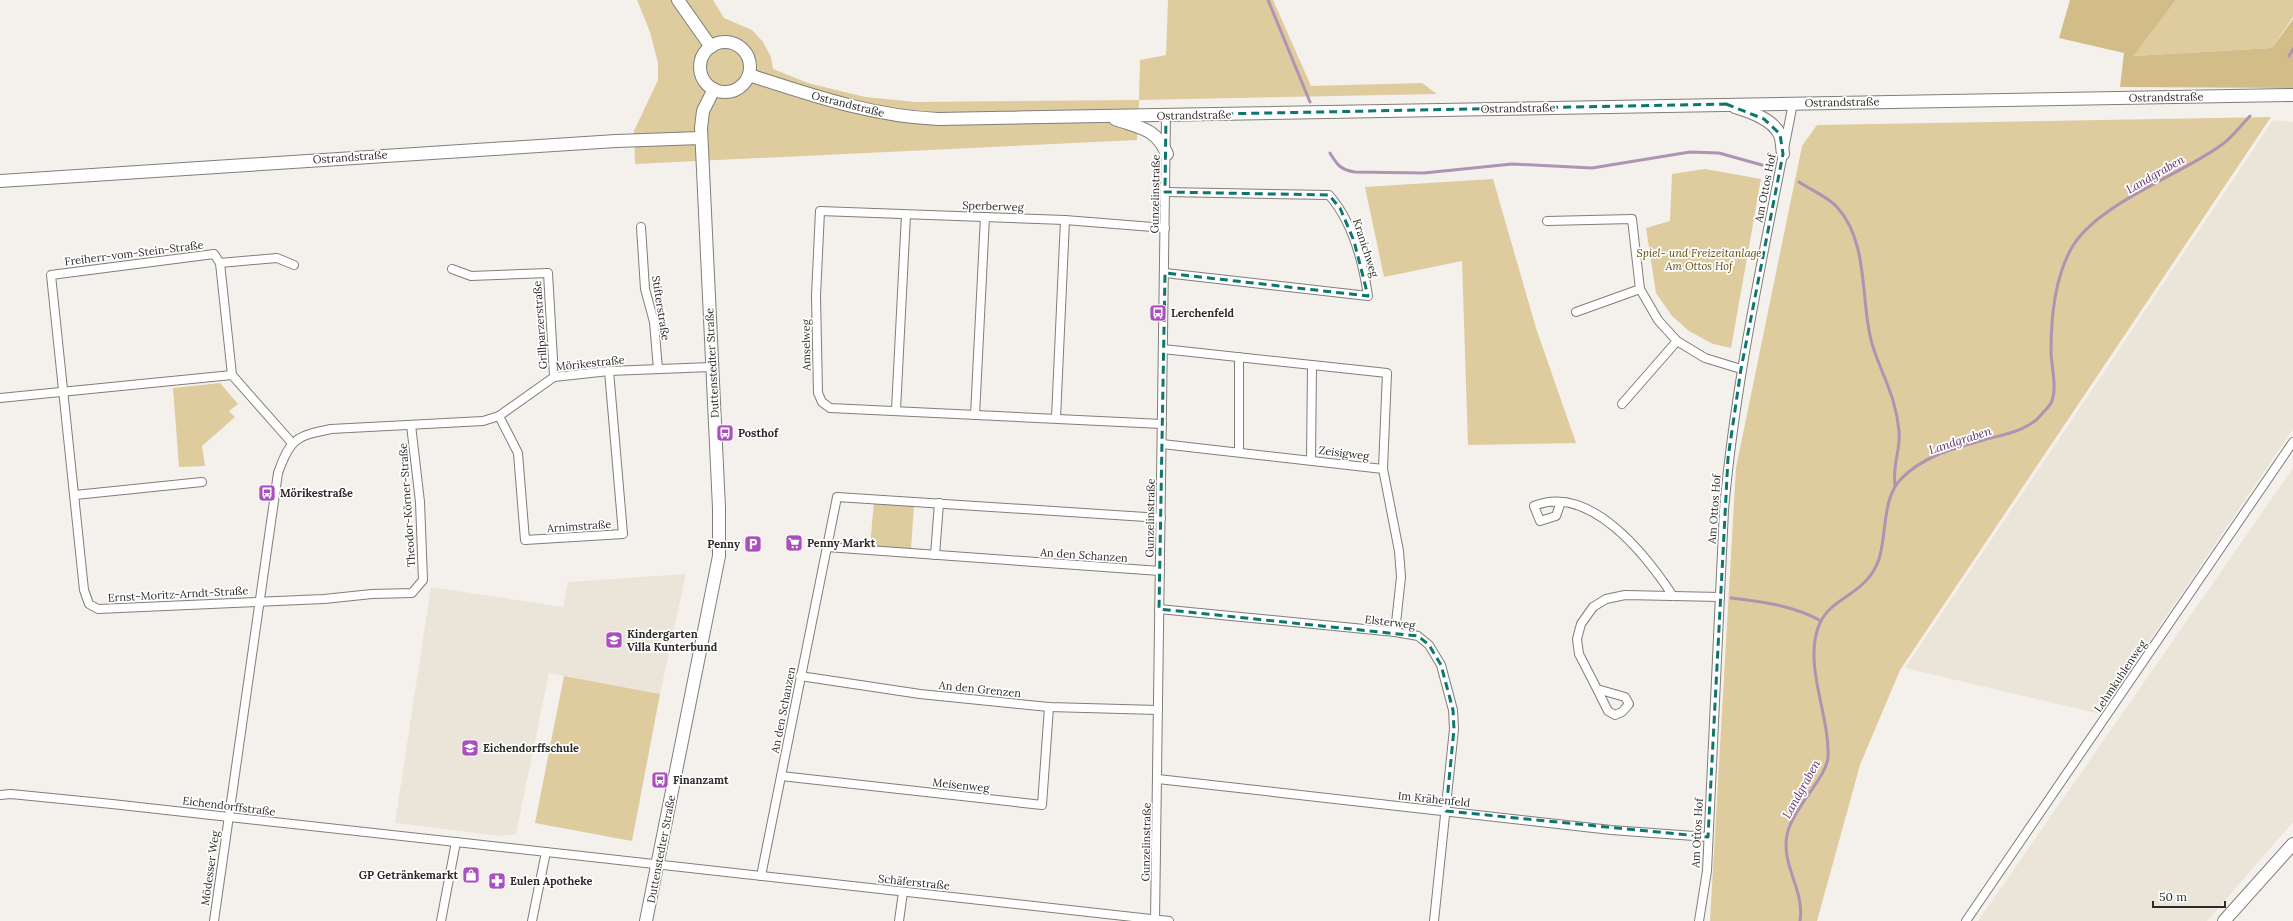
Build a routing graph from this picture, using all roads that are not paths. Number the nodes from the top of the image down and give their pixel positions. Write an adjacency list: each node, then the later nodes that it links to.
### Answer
1 (678, 0): 2 (main road)
2 (711, 47): 3 (main road); 4 (main road)
3 (749, 75): 4 (main road); 9 (main road, Ostrandstraße)
4 (714, 89): 10 (main road, Duttenstedter Straße)
5 (2293, 95): 6 (main road, Ostrandstraße)
6 (1793, 103): 7 (main road, Ostrandstraße); 12 (street, Am Ottos Hof)
7 (1726, 104): 8 (main road, Ostrandstraße); 12 (main road)
8 (1166, 115): 9 (main road, Ostrandstraße); 11 (street, Gunzelinstraße)
9 (1109, 117): 11 (main road)
10 (701, 138): 13 (main road, Ostrandstraße); 32 (main road, Duttenstedter Straße)
11 (1167, 154): 14 (street, Gunzelinstraße)
12 (1783, 154): 34 (street, Am Ottos Hof)
13 (0, 181)
14 (1166, 192): 21 (street, Gunzelinstraße); 25 (street, Kranichweg)
15 (820, 211): 16 (street, Sperberweg); 41 (street, Amselweg)
16 (906, 214): 17 (street, Sperberweg); 41 (street)
17 (985, 218): 18 (street, Sperberweg); 42 (street)
18 (1065, 220): 21 (street, Sperberweg); 44 (street)
19 (1547, 221): 26 (street)
20 (641, 227): 33 (street, Stifterstraße)
21 (1165, 228): 25 (street, Gunzelinstraße)
22 (220, 262): 23 (street); 36 (street); 38 (street, Freiherr-vom-Stein-Straße)
23 (294, 265)
24 (452, 269): 37 (street, Grillparzerstraße)
25 (1165, 273): 29 (street, Gunzelinstraße)
26 (1640, 290): 27 (street); 28 (street)
27 (1576, 312)
28 (1677, 341): 34 (street); 40 (street)
29 (1163, 349): 30 (street); 45 (street, Gunzelinstraße)
30 (1239, 357): 31 (street); 50 (street)
31 (1312, 365): 51 (street); 52 (street)
32 (711, 367): 33 (street, Mörikestraße); 79 (main road, Duttenstedter Straße)
33 (658, 368): 35 (street, Mörikestraße)
34 (1741, 369): 62 (street, Am Ottos Hof)
35 (609, 371): 37 (street, Mörikestraße); 43 (street, Arnimstraße)
36 (232, 375): 38 (street); 48 (street)
37 (554, 377): 43 (street, Mörikestraße)
38 (63, 391): 39 (street); 54 (street, Ernst-Moritz-Arndt-Straße)
39 (0, 398)
40 (1622, 404)
41 (896, 410): 42 (street, Amselweg)
42 (975, 415): 44 (street, Amselweg)
43 (499, 416): 46 (street, Mörikestraße)
44 (1056, 418): 45 (street, Amselweg)
45 (1162, 424): 49 (street, Gunzelinstraße)
46 (411, 426): 48 (street, Mörikestraße); 63 (street, Theodor-Körner-Straße)
47 (2293, 442): 91 (street, Lehmkuhlenweg)
48 (292, 443): 63 (street)
49 (1162, 444): 50 (street, Zeisigweg); 57 (street, Gunzelinstraße)
50 (1239, 452): 51 (street, Zeisigweg)
51 (1311, 460): 52 (street, Zeisigweg)
52 (1383, 469): 65 (street, Zeisigweg)
53 (202, 482): 54 (street)
54 (75, 495): 63 (street, Ernst-Moritz-Arndt-Straße)
55 (1561, 502): 61 (street)
56 (939, 503): 57 (street, An den Schanzen); 58 (street, An den Schanzen); 59 (street)
57 (1161, 518): 60 (street, Gunzelinstraße)
58 (827, 548): 59 (street, An den Schanzen); 66 (street, An den Schanzen)
59 (935, 555): 60 (street, An den Schanzen)
60 (1160, 571): 64 (street, Gunzelinstraße)
61 (1673, 596): 62 (street); 67 (street)
62 (1720, 597): 75 (street, Am Ottos Hof)
63 (259, 601): 74 (street)
64 (1159, 609): 65 (street, Elsterweg); 69 (street, Gunzelinstraße)
65 (1395, 632): 73 (street, Elsterweg)
66 (800, 676): 68 (street, An den Grenzen); 70 (street, An den Schanzen)
67 (1597, 689)
68 (1048, 707): 69 (street, An den Grenzen); 70 (street, Meisenweg)
69 (1158, 710): 71 (street, Gunzelinstraße)
70 (781, 776): 80 (street, An den Schanzen)
71 (1158, 778): 73 (street, Im Krähenfeld); 82 (street, Gunzelinstraße)
72 (0, 795): 74 (street, Eichendorffstraße)
73 (1446, 811): 75 (street, Im Krähenfeld); 89 (street, Elsterweg)
74 (228, 817): 76 (street, Eichendorffstraße); 83 (street, Mödesser Weg)
75 (1708, 837): 90 (street, Am Ottos Hof)
76 (456, 842): 78 (street, Eichendorffstraße); 84 (street)
77 (2293, 844): 92 (main road)
78 (546, 852): 79 (street, Eichendorffstraße); 85 (street)
79 (657, 864): 80 (street, Schäferstraße); 86 (main road, Duttenstedter Straße)
80 (761, 876): 81 (street, Schäferstraße)
81 (903, 892): 82 (street, Schäferstraße); 87 (street)
82 (1155, 920): 88 (street, Schäferstraße)
83 (214, 921)
84 (441, 921)
85 (532, 921)
86 (646, 921)
87 (899, 921)
88 (1169, 921)
89 (1434, 921)
90 (1699, 921)
91 (1966, 921)
92 (2224, 921)

